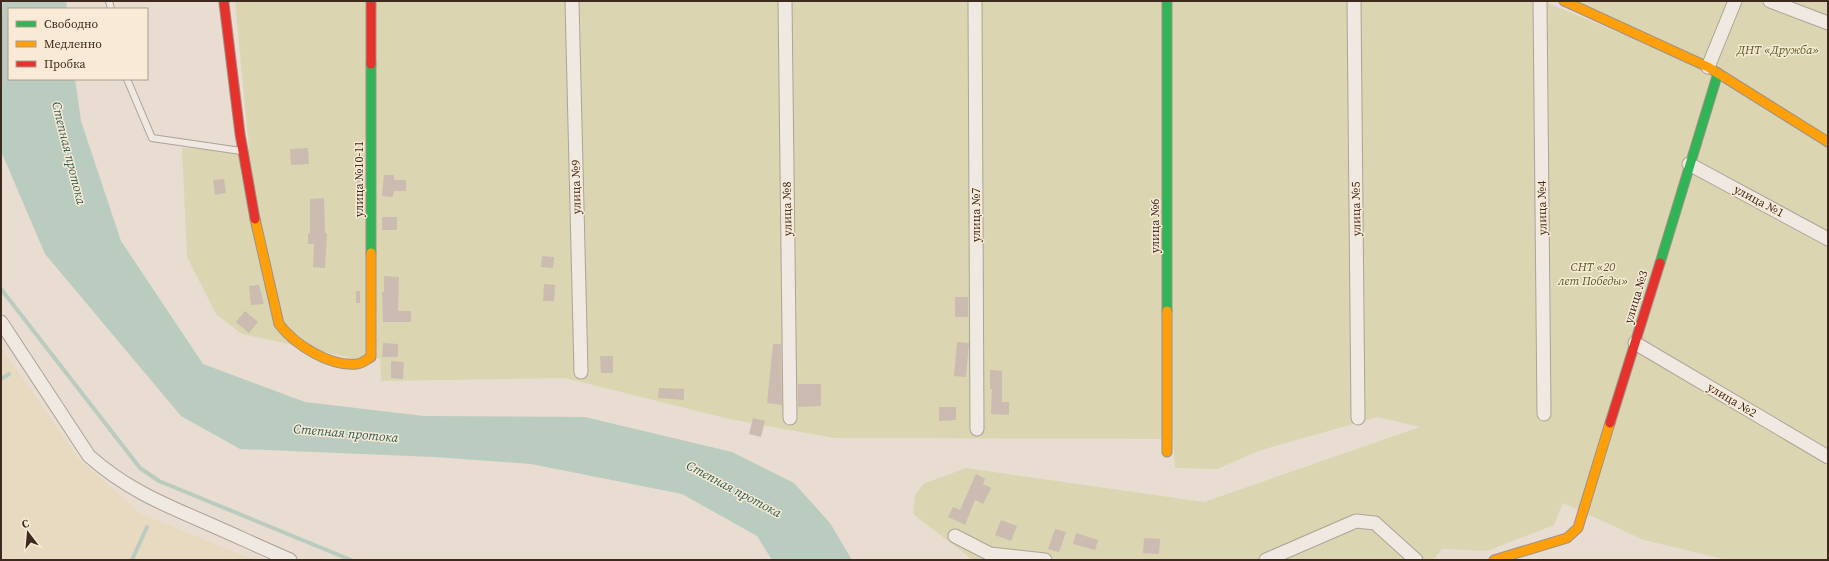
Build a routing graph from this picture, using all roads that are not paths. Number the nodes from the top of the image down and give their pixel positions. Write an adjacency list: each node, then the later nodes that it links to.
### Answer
1 (370, 1): 16 (street, улица №10-11)
2 (572, 1): 21 (street, улица №9)
3 (785, 1): 23 (street, улица №8)
4 (974, 1): 25 (street, улица №7)
5 (1167, 1): 26 (street, улица №6)
6 (1354, 1): 24 (street, улица №5)
7 (1540, 1): 22 (street, улица №4)
8 (1564, 1): 13 (street)
9 (1735, 1): 13 (street)
10 (1770, 1): 12 (street)
11 (224, 3): 16 (street)
12 (1828, 23)
13 (1713, 70): 15 (street); 17 (street, улица №3)
14 (127, 80): 16 (lane)
15 (1828, 142)
16 (243, 151)
17 (1689, 164): 18 (street, улица №1); 20 (street, улица №3)
18 (1828, 239)
19 (1, 322): 29 (street)
20 (1635, 343): 27 (street, улица №2); 33 (street, улица №3)
21 (581, 372)
22 (1544, 414)
23 (790, 418)
24 (1358, 418)
25 (977, 429)
26 (1167, 452)
27 (1828, 457)
28 (955, 536): 30 (street)
29 (290, 560)
30 (1045, 560)
31 (1266, 560): 32 (street)
32 (1416, 560)
33 (1494, 560)

